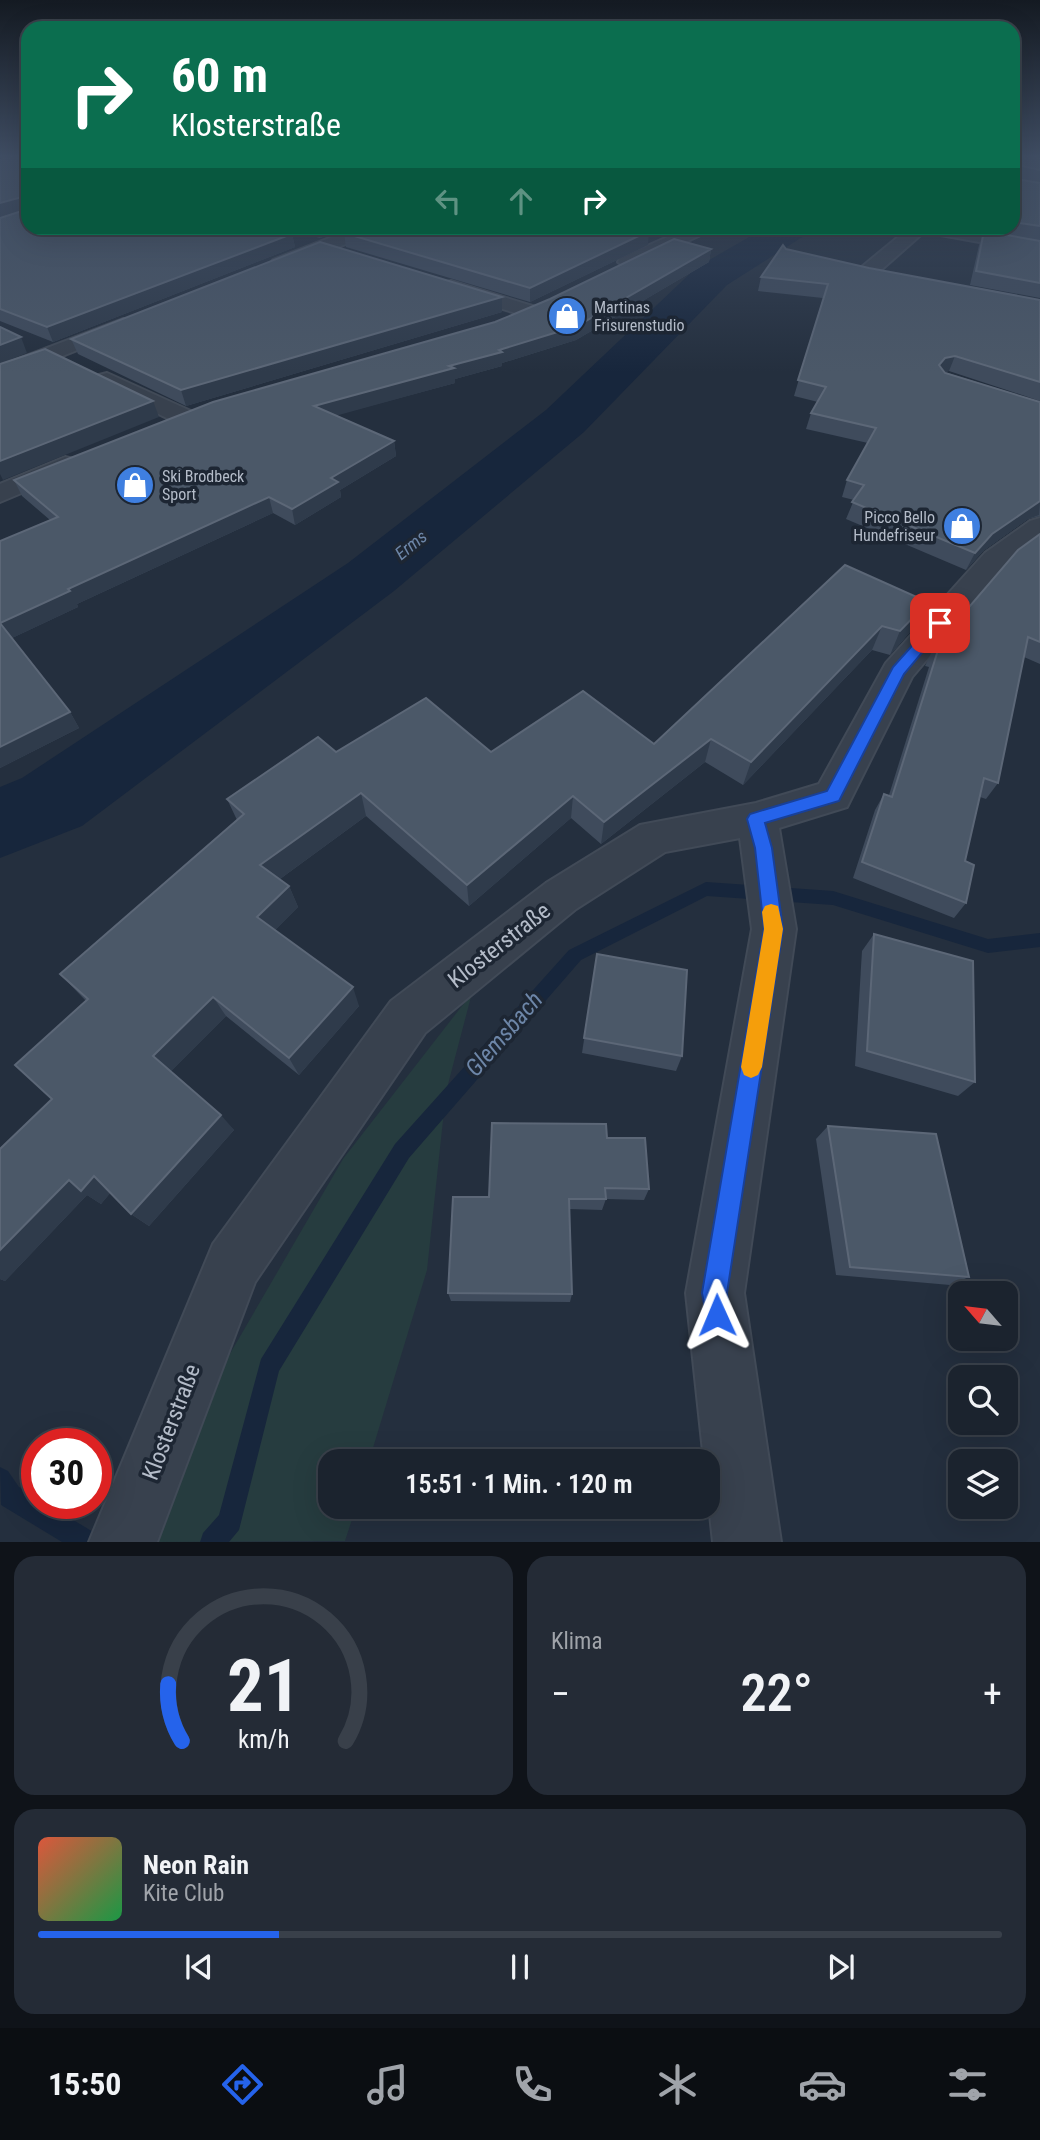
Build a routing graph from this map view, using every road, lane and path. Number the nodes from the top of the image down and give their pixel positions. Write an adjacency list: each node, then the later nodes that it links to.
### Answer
1 (352, 235): 6 (street)
2 (686, 235): 10 (street)
3 (909, 235): 11 (street)
4 (972, 235): 7 (street)
5 (298, 239): 6 (street)
6 (323, 247): 8 (street); 9 (street)
7 (1040, 248)
8 (348, 255)
9 (257, 273)
10 (603, 275)
11 (891, 278)
12 (433, 282): 14 (street)
13 (556, 300): 14 (street)
14 (532, 312): 16 (street)
15 (139, 319): 18 (street)
16 (499, 324)
17 (21, 338): 18 (street)
18 (52, 353): 19 (street); 21 (street)
19 (0, 374)
20 (207, 409): 21 (street)
21 (184, 417): 22 (street)
22 (161, 426)
23 (85, 457): 24 (street)
24 (0, 494)
25 (1040, 527): 26 (street, Klosterstraße)
26 (760, 833): 27 (street, Klosterstraße); 28 (street)
27 (125, 1537)
28 (747, 1542)

